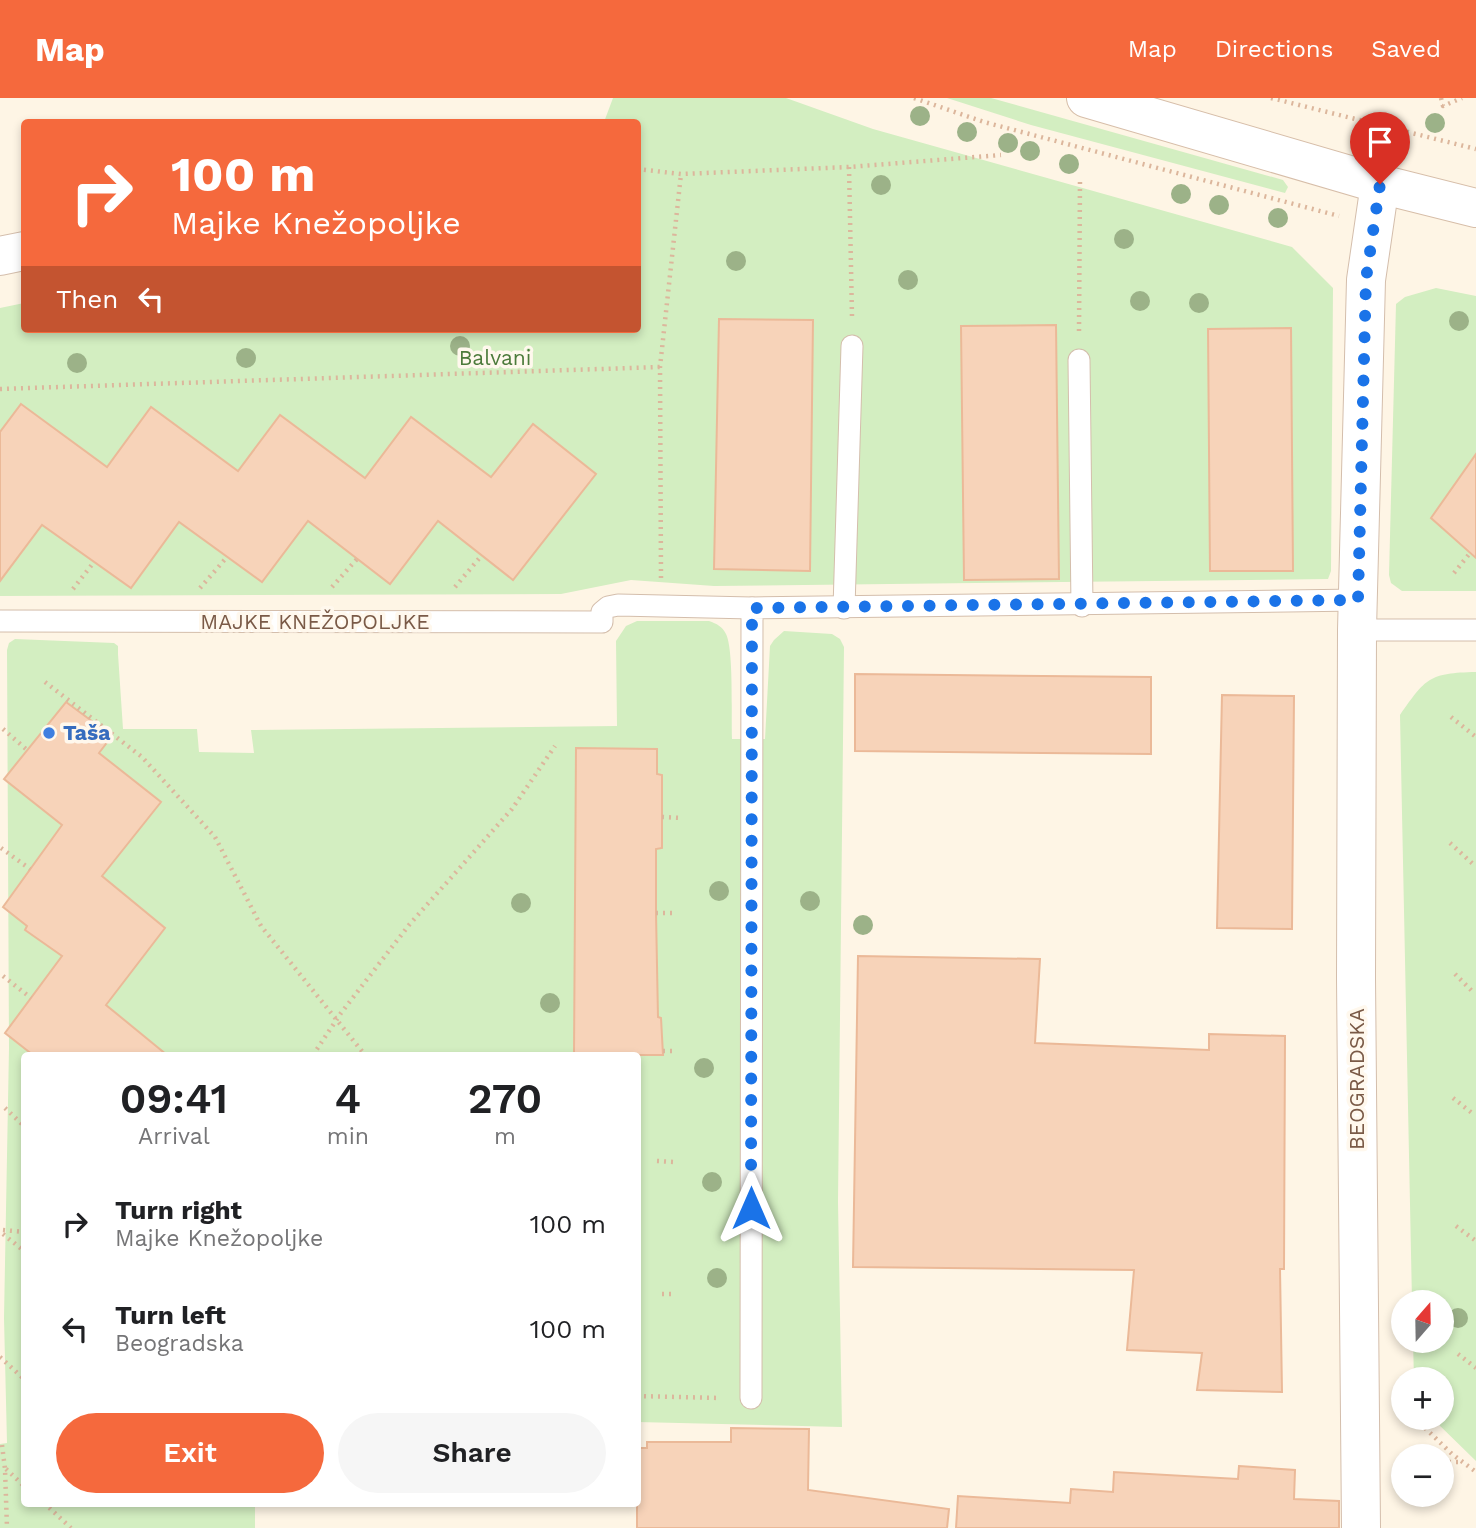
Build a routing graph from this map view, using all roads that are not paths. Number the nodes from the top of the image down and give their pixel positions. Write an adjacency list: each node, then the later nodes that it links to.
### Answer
1 (1086, 98): 2 (street)
2 (1380, 184): 3 (street); 11 (street, BEOGRADSKA)
3 (1476, 208)
4 (21, 252): 5 (street)
5 (0, 256)
6 (852, 346): 10 (lane)
7 (1079, 360): 8 (lane)
8 (1082, 606): 10 (lane); 11 (lane)
9 (752, 608): 10 (lane); 12 (lane, MAJKE KNEŽOPOLJKE); 14 (lane)
10 (844, 608)
11 (1357, 615): 13 (lane); 15 (street, BEOGRADSKA)
12 (0, 621)
13 (1476, 630)
14 (751, 1398)
15 (1361, 1528)

